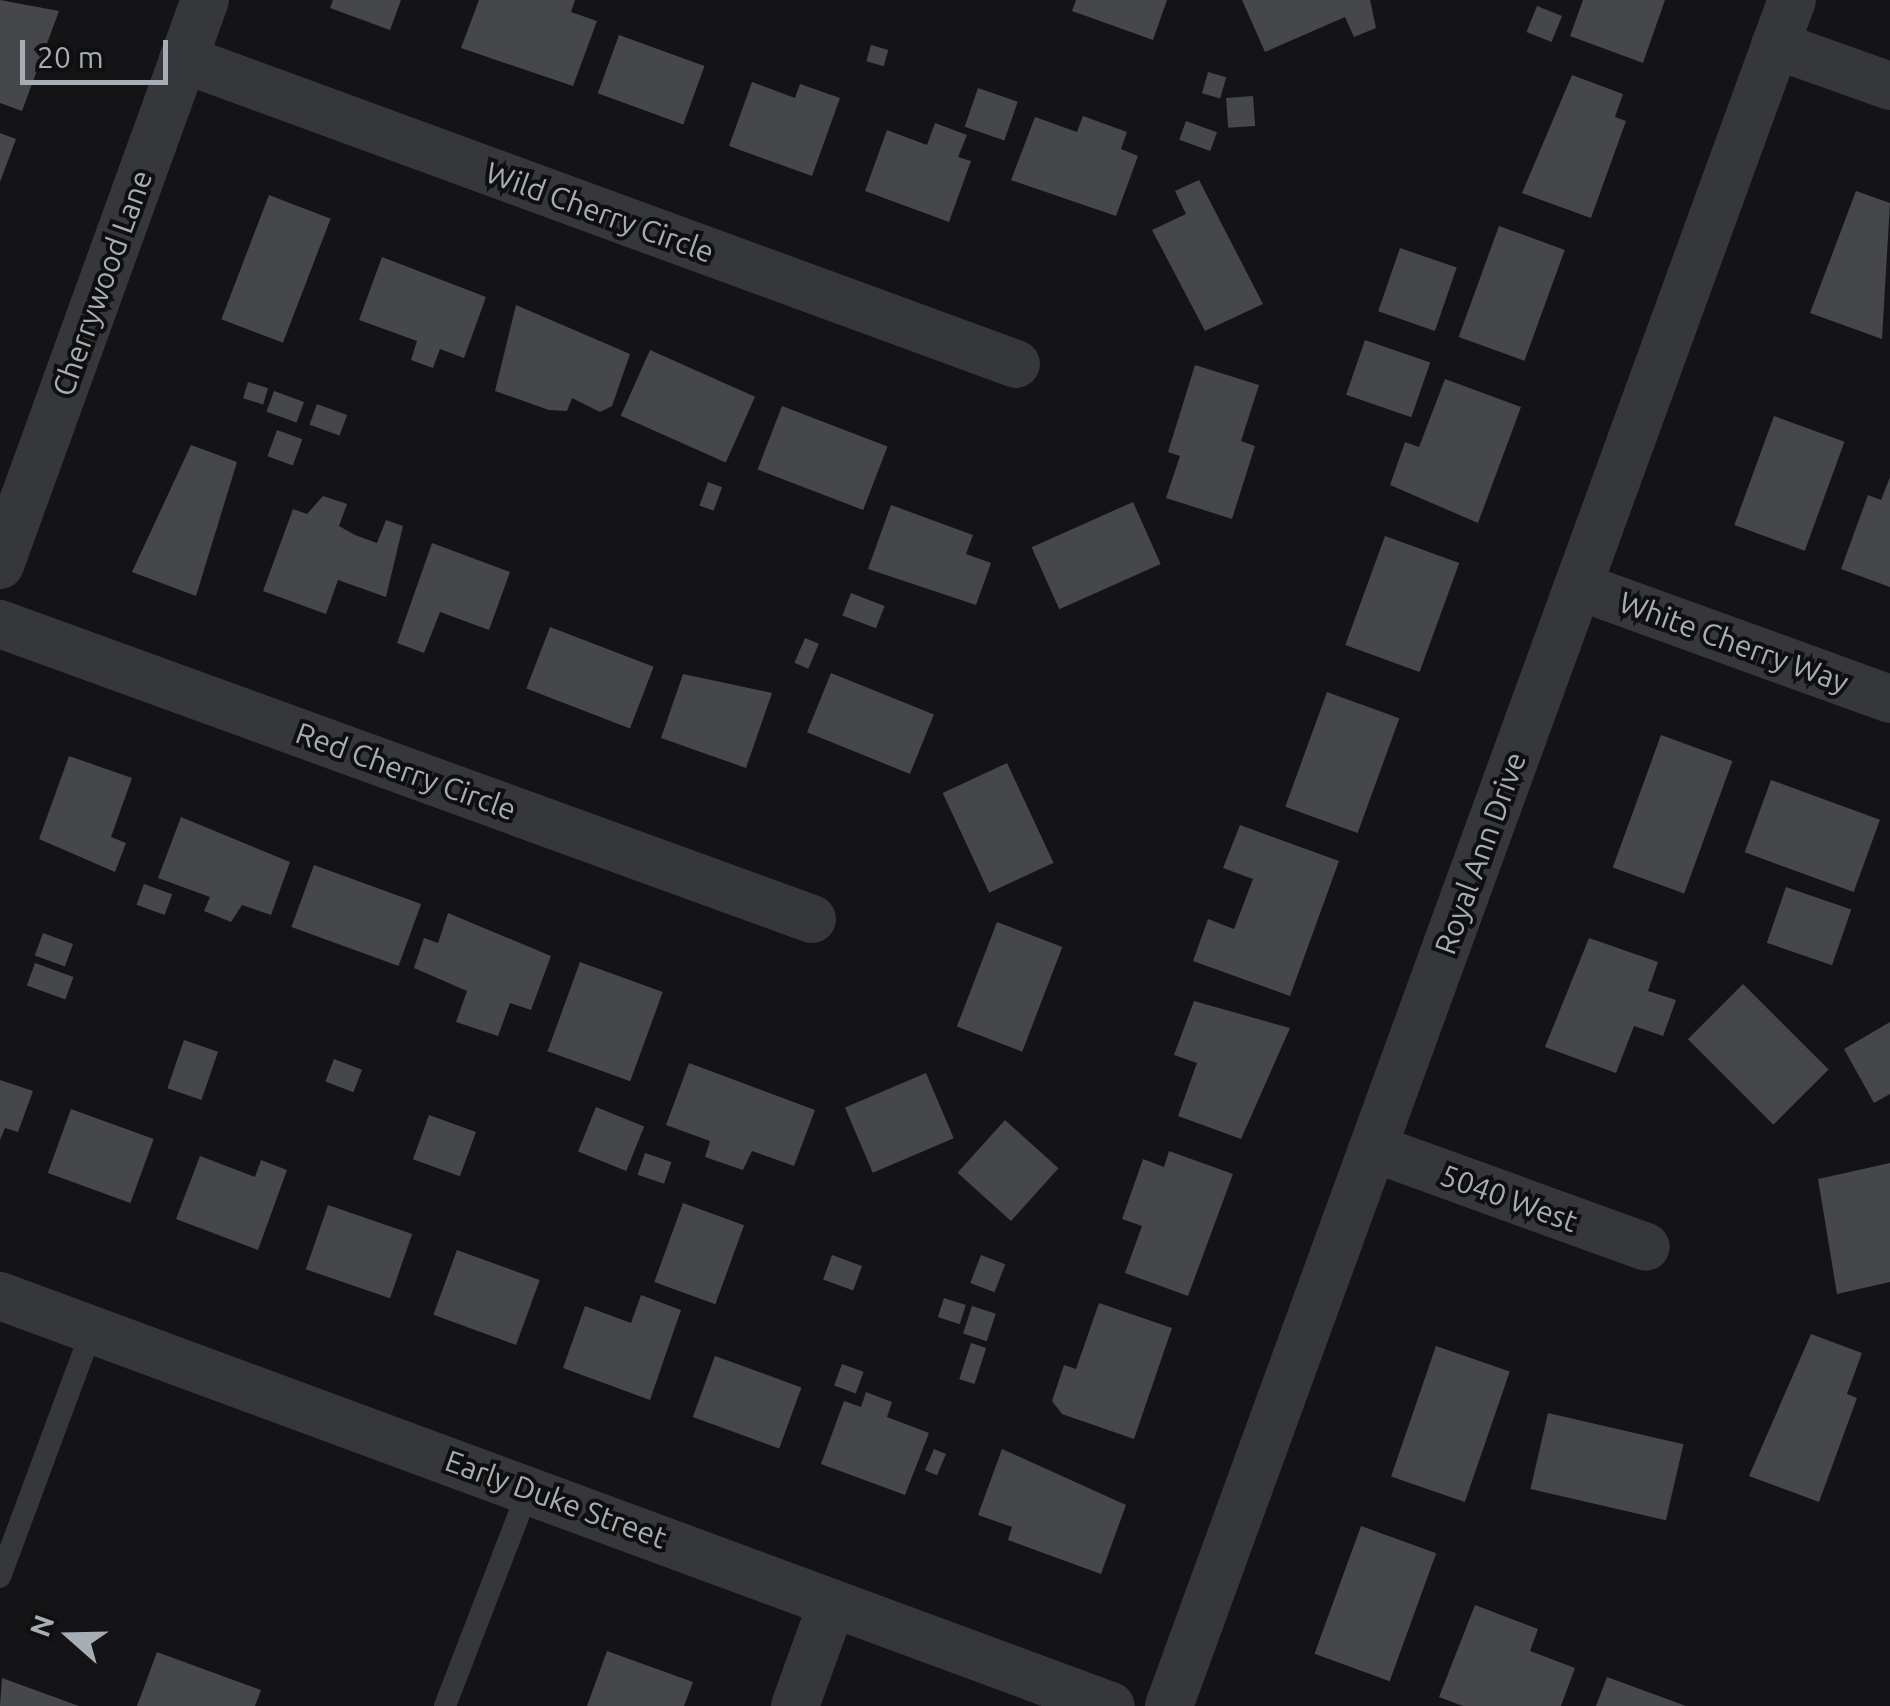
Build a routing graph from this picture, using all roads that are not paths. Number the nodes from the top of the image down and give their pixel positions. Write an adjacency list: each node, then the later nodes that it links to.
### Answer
1 (205, 0): 4 (street, Cherrywood Lane)
2 (1792, 0): 3 (street, Royal Ann Drive)
3 (1775, 44): 5 (street); 8 (street, Royal Ann Drive)
4 (184, 60): 6 (street, Wild Cherry Circle); 7 (street, Cherrywood Lane)
5 (1890, 86)
6 (1016, 364)
7 (0, 566)
8 (1578, 586): 10 (street, White Cherry Way); 12 (street, Royal Ann Drive)
9 (0, 624): 11 (street, Red Cherry Circle)
10 (1890, 699)
11 (812, 919)
12 (1373, 1148): 13 (street, 5040 West); 22 (street, Royal Ann Drive)
13 (1646, 1248)
14 (0, 1296): 15 (street, Early Duke Street)
15 (92, 1330): 16 (street, Early Duke Street); 17 (lane)
16 (529, 1488): 18 (street, Early Duke Street); 19 (lane)
17 (0, 1577)
18 (832, 1604): 20 (street); 21 (street, Early Duke Street)
19 (445, 1706)
20 (795, 1706)
21 (1110, 1706)
22 (1169, 1706)

